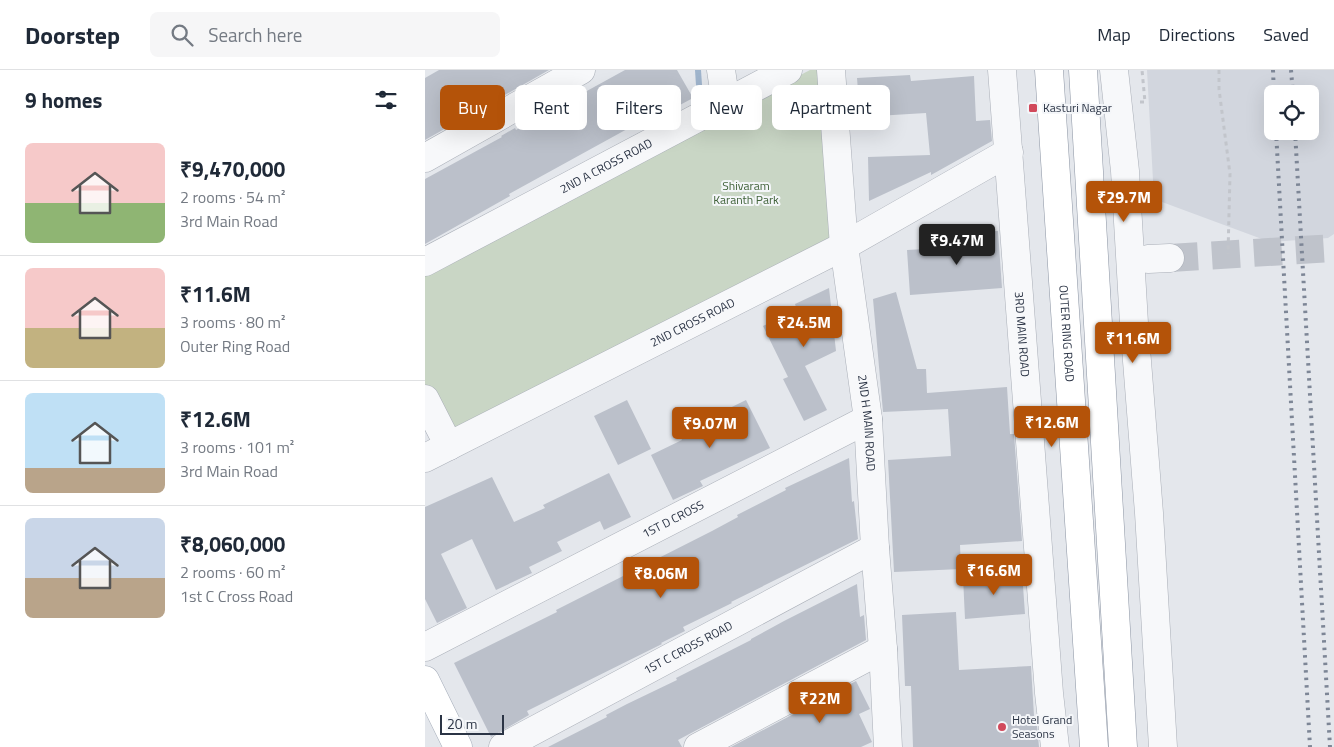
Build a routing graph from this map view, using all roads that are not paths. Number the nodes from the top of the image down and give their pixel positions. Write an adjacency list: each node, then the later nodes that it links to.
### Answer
1 (581, 70): 13 (street)
2 (721, 70): 9 (street)
3 (787, 70): 10 (street, 2ND A CROSS ROAD)
4 (831, 70): 15 (street, 2ND H MAIN ROAD)
5 (1002, 70): 12 (street, 3RD MAIN ROAD)
6 (1049, 70): 31 (main road, OUTER RING ROAD)
7 (1083, 70): 32 (main road)
8 (1114, 70): 14 (street)
9 (723, 85)
10 (759, 85)
11 (691, 121): 16 (street, 2ND A CROSS ROAD)
12 (1009, 152): 15 (street, 2ND CROSS ROAD); 30 (street, 3RD MAIN ROAD)
13 (425, 158)
14 (1125, 170): 21 (street); 21 (street)
15 (844, 246): 18 (street, 2ND H MAIN ROAD); 19 (street, 2ND CROSS ROAD)
16 (425, 262)
17 (425, 399): 19 (street)
18 (868, 419): 22 (street, 2ND H MAIN ROAD); 23 (street, 1ST D CROSS)
19 (449, 446): 20 (street, 2ND CROSS ROAD)
20 (425, 458)
21 (1146, 478): 33 (street)
22 (875, 548): 24 (street, 2ND H MAIN ROAD); 28 (street, 1ST C CROSS ROAD)
23 (425, 647)
24 (883, 649): 26 (street, 2ND H MAIN ROAD); 29 (street)
25 (425, 680): 27 (main road)
26 (885, 746)
27 (458, 747)
28 (503, 747)
29 (698, 747)
30 (1055, 747)
31 (1094, 747)
32 (1123, 747)
33 (1163, 747)

